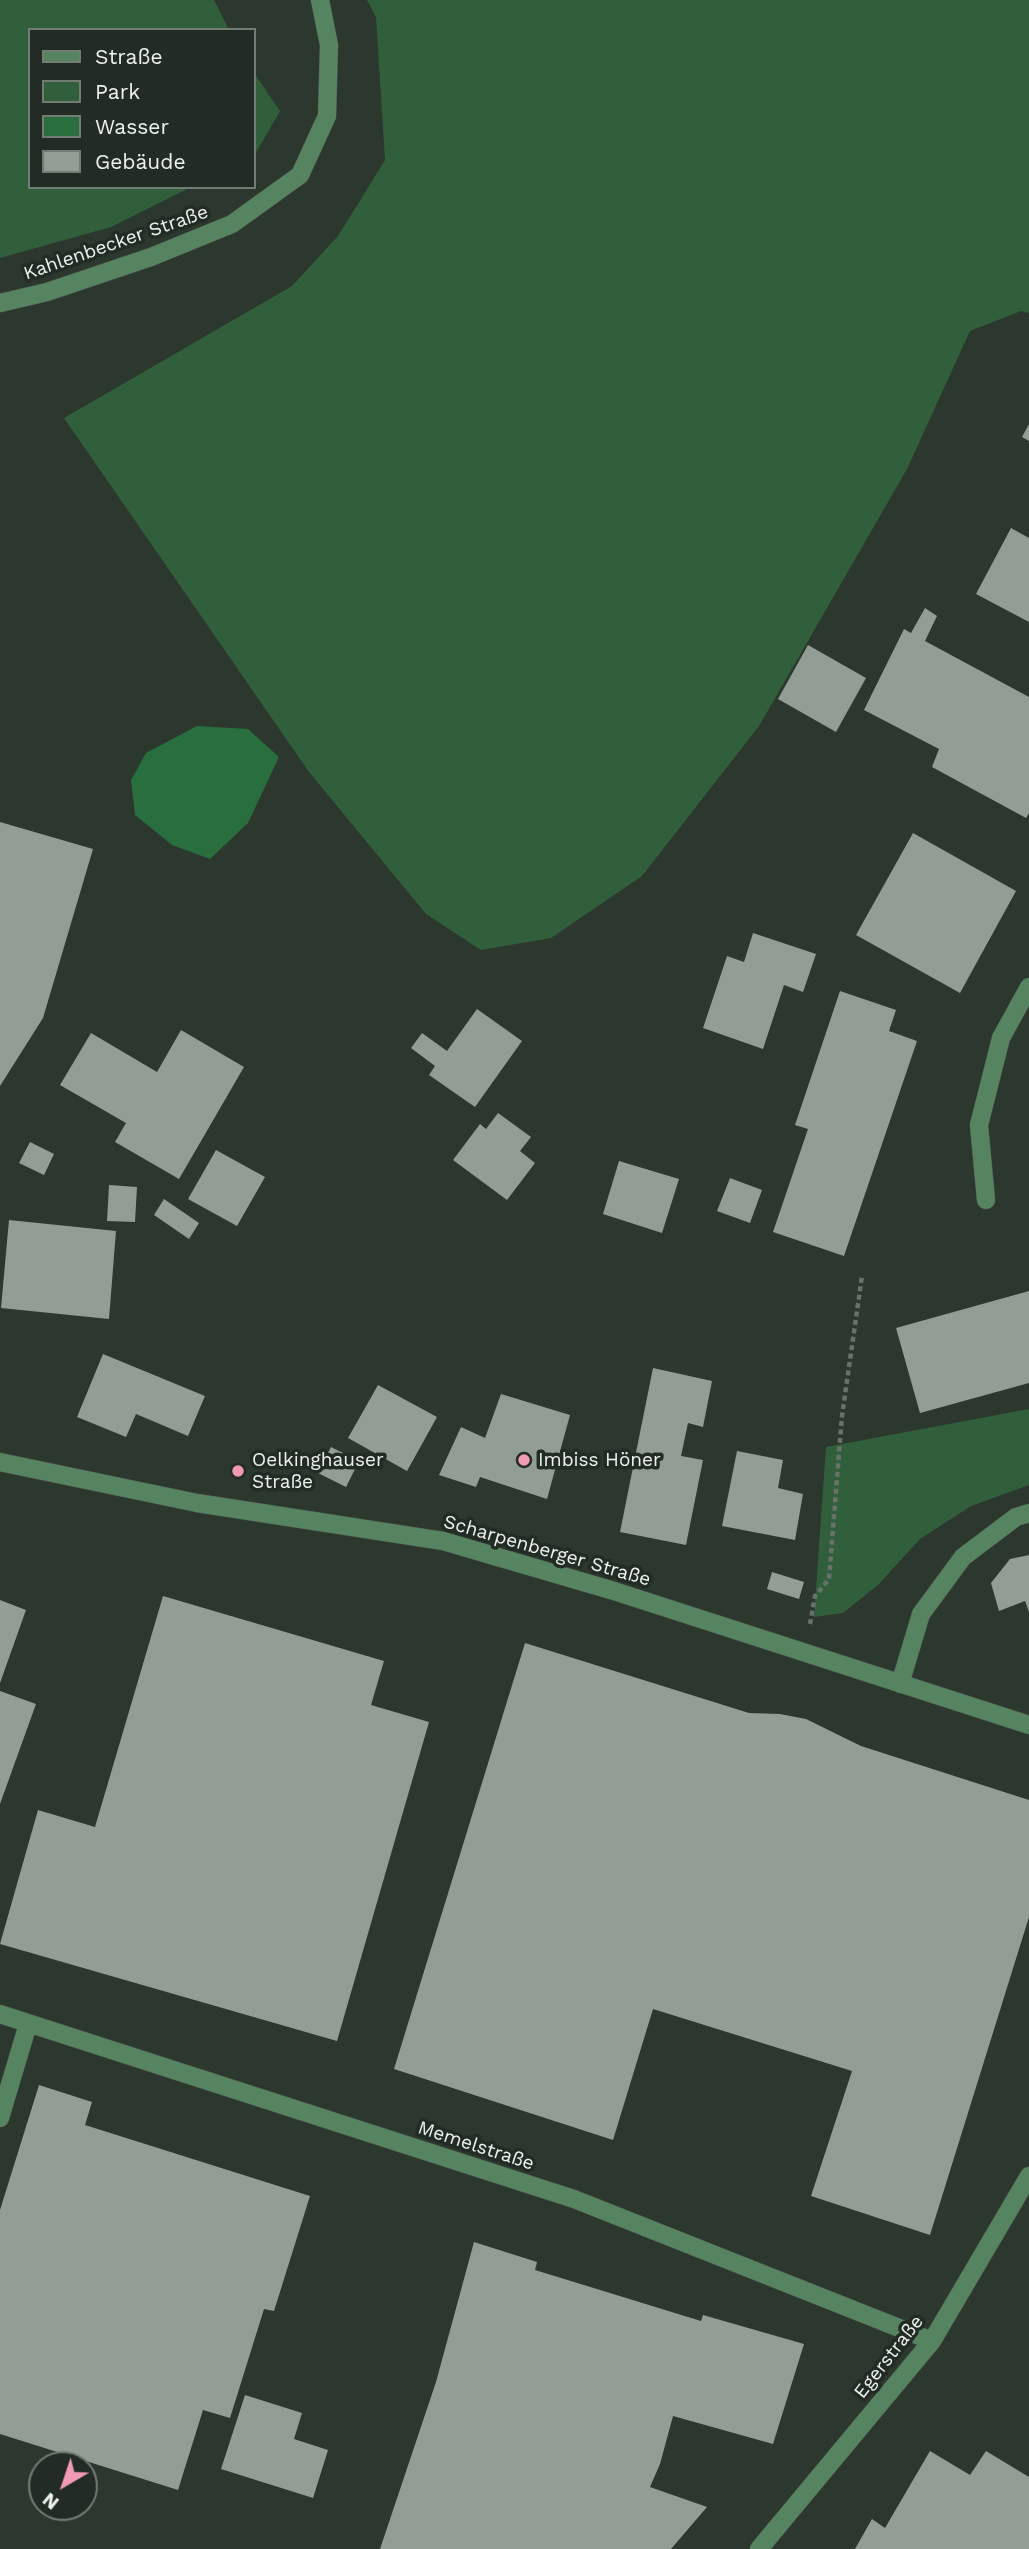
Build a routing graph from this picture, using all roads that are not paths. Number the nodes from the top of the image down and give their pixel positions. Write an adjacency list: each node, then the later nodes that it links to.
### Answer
1 (320, 0): 2 (street, Kahlenbecker Straße)
2 (0, 303)
3 (1029, 987): 4 (street)
4 (986, 1200)
5 (0, 1462): 7 (street, Scharpenberger Straße)
6 (1029, 1513): 7 (street)
7 (900, 1684): 8 (street, Scharpenberger Straße)
8 (1029, 1725)
9 (0, 2014): 10 (street, Memelstraße)
10 (28, 2024): 11 (street); 13 (street, Memelstraße)
11 (0, 2118)
12 (1029, 2176): 13 (street, Egerstraße)
13 (932, 2341): 14 (street, Egerstraße)
14 (759, 2549)

